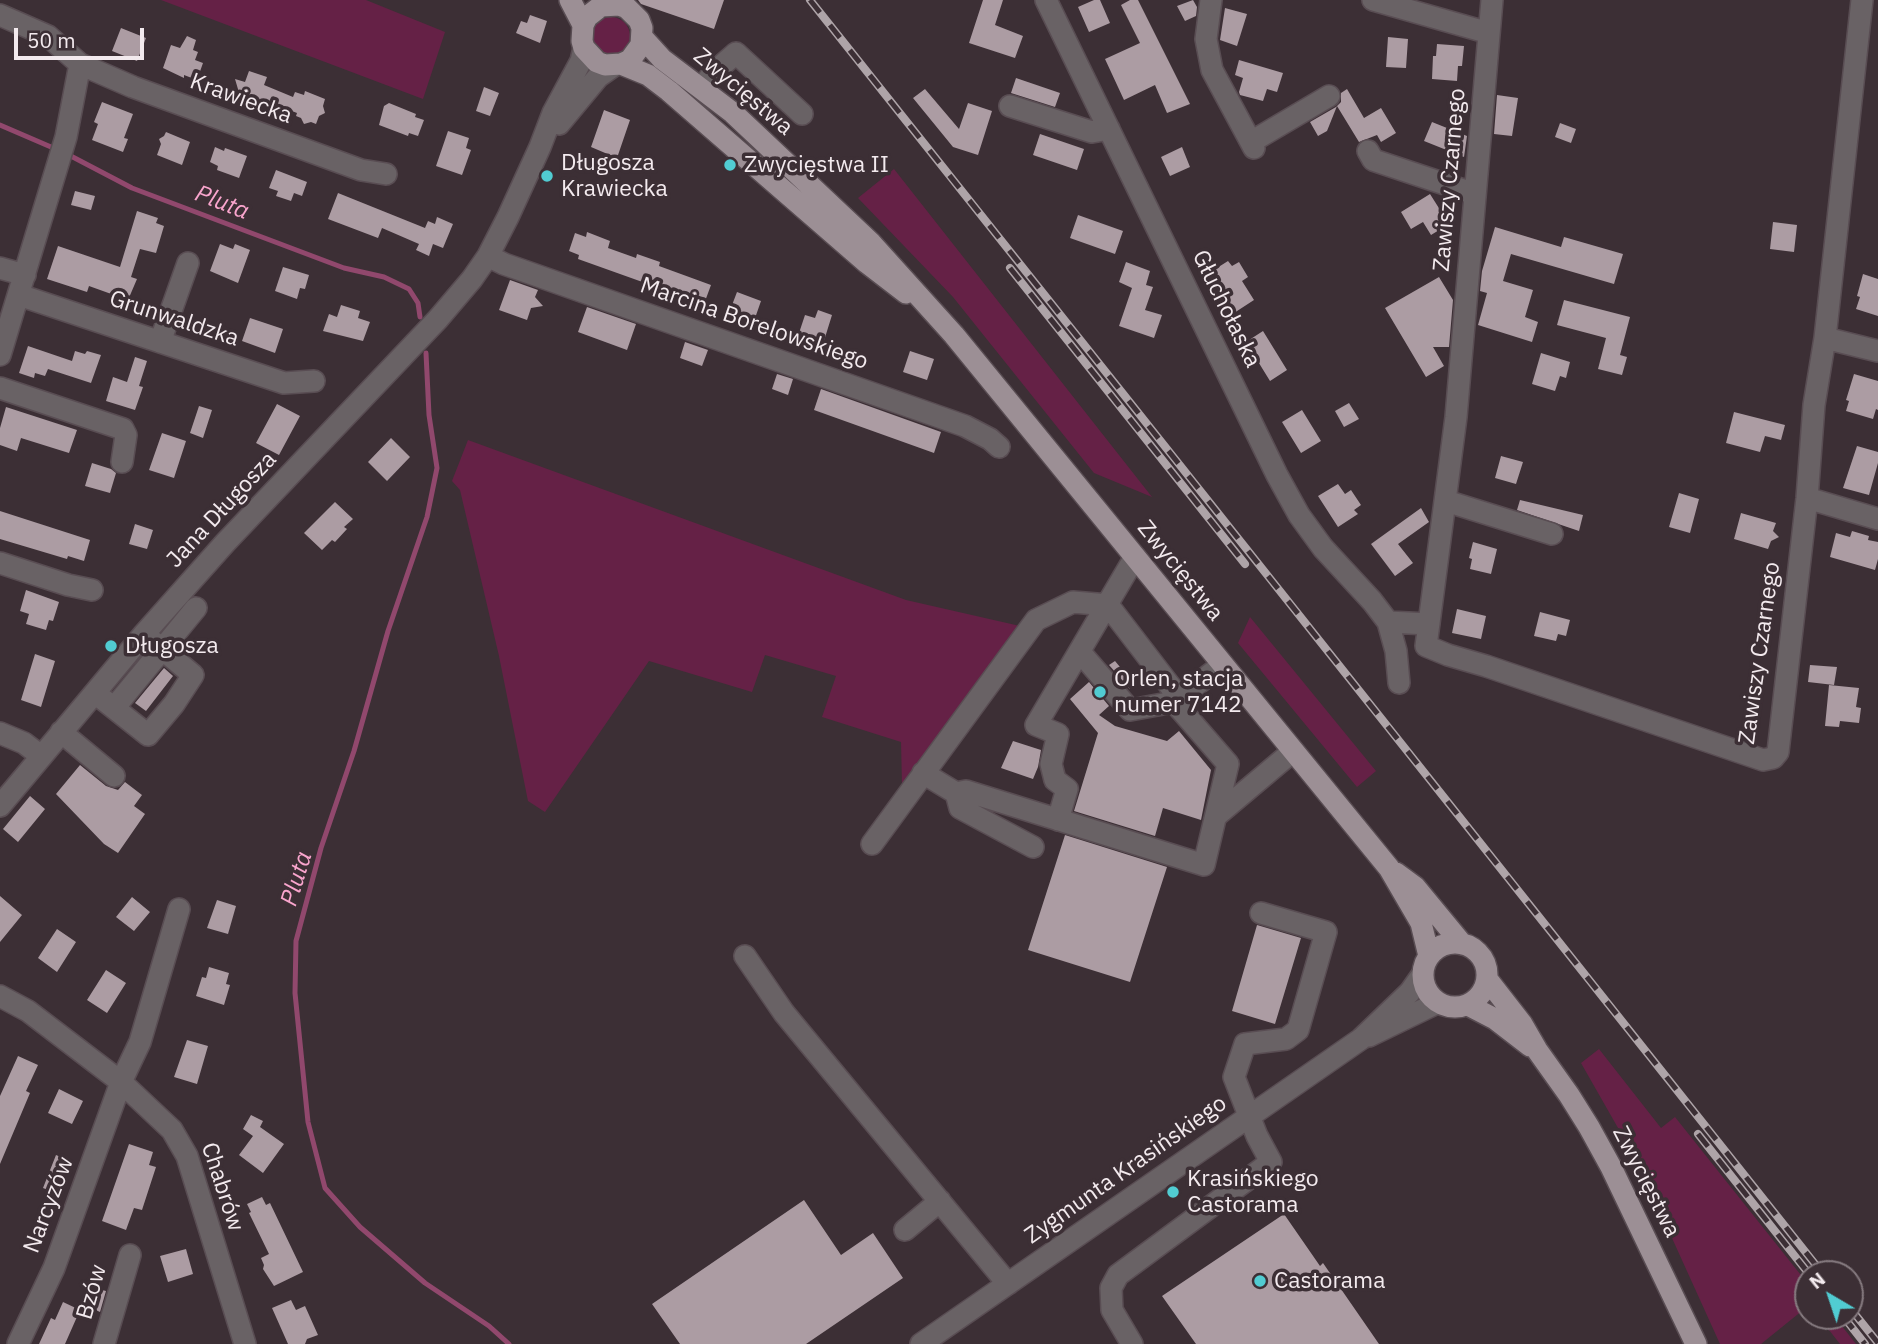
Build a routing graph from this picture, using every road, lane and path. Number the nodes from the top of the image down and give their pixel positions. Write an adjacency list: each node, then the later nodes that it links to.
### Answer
1 (570, 0): 9 (main road)
2 (1046, 0): 19 (street, Głuchołaska)
3 (1211, 0): 16 (street)
4 (1373, 0): 10 (street)
5 (1492, 0): 10 (street, Zawiszy Czarnego)
6 (1862, 0): 29 (street, Zawiszy Czarnego)
7 (613, 2): 9 (main road); 11 (main road)
8 (0, 15): 13 (street, Krawiecka)
9 (583, 25): 12 (main road)
10 (1489, 33): 23 (street, Zawiszy Czarnego)
11 (642, 37): 14 (main road); 15 (main road, Zwycięstwa)
12 (584, 48): 14 (main road); 20 (street)
13 (80, 64): 22 (street, Krawiecka); 27 (street)
14 (618, 65): 20 (street); 28 (main road, Zwycięstwa)
15 (702, 88): 18 (street); 28 (main road, Zwycięstwa)
16 (1329, 96)
17 (1010, 106): 19 (street)
18 (802, 114)
19 (1109, 129): 46 (street, Głuchołaska)
20 (540, 147): 24 (street)
21 (1368, 151): 23 (street)
22 (386, 174)
23 (1475, 194): 38 (street, Zawiszy Czarnego)
24 (488, 256): 35 (street, Marcina Borelowskiego); 48 (street, Jana Długosza)
25 (188, 263): 30 (street)
26 (0, 268): 27 (street, Grunwaldzka)
27 (22, 285): 30 (street, Grunwaldzka); 32 (street)
28 (928, 309): 41 (main road, Zwycięstwa)
29 (1825, 338): 31 (street); 37 (street, Zawiszy Czarnego)
30 (160, 342): 33 (street, Grunwaldzka)
31 (1878, 351)
32 (0, 355)
33 (314, 380)
34 (0, 388): 36 (street)
35 (999, 447)
36 (122, 462)
37 (1807, 498): 39 (street); 47 (street, Zawiszy Czarnego)
38 (1446, 501): 40 (street); 47 (street, Zawiszy Czarnego)
39 (1878, 519)
40 (1552, 534)
41 (1135, 557): 44 (street); 51 (main road, Zwycięstwa)
42 (0, 563): 43 (street)
43 (92, 590)
44 (1108, 605): 50 (street); 54 (street); 60 (street)
45 (197, 608): 49 (street)
46 (1388, 622): 47 (street); 52 (street)
47 (1429, 624)
48 (144, 634): 49 (street); 53 (street, Jana Długosza)
49 (163, 649): 55 (street); 55 (street)
50 (1080, 652): 54 (street); 65 (street)
51 (1222, 665): 54 (street); 58 (main road, Zwycięstwa)
52 (1399, 683)
53 (95, 693): 55 (street); 56 (street, Jana Długosza)
54 (1174, 702): 64 (street)
55 (114, 708)
56 (61, 732): 59 (street, Jana Długosza); 61 (street)
57 (0, 733): 59 (street)
58 (1293, 752): 64 (street); 68 (main road, Zwycięstwa)
59 (41, 756): 63 (street, Jana Długosza)
60 (923, 773): 62 (street); 66 (street)
61 (114, 776)
62 (956, 793): 65 (street); 67 (street)
63 (0, 806)
64 (1216, 816): 65 (street)
65 (1058, 820)
66 (872, 844)
67 (1033, 847)
68 (1389, 868): 71 (main road, Zwycięstwa); 73 (main road, Zwycięstwa)
69 (178, 909): 80 (street)
70 (1261, 913): 81 (street)
71 (1462, 944): 73 (main road); 74 (main road)
72 (745, 956): 82 (street)
73 (1426, 965): 76 (main road); 78 (street, Zygmunta Krasińskiego)
74 (1487, 979): 77 (main road); 79 (main road, Zwycięstwa)
75 (0, 996): 80 (street)
76 (1437, 1003): 77 (main road); 78 (street, Zygmunta Krasińskiego)
77 (1468, 1005): 79 (main road, Zwycięstwa)
78 (1361, 1039): 81 (street, Zygmunta Krasińskiego)
79 (1537, 1051): 91 (main road, Zwycięstwa)
80 (121, 1082): 86 (street, Narcyzów); 88 (street, Chabrów)
81 (1249, 1116): 85 (street, Zygmunta Krasińskiego); 90 (street)
82 (940, 1201): 83 (street); 85 (street)
83 (905, 1230)
84 (130, 1255): 87 (street, Bzów)
85 (1008, 1284): 89 (street, Zygmunta Krasińskiego)
86 (18, 1344)
87 (104, 1344)
88 (245, 1344)
89 (921, 1344)
90 (1132, 1344)
91 (1696, 1344)

